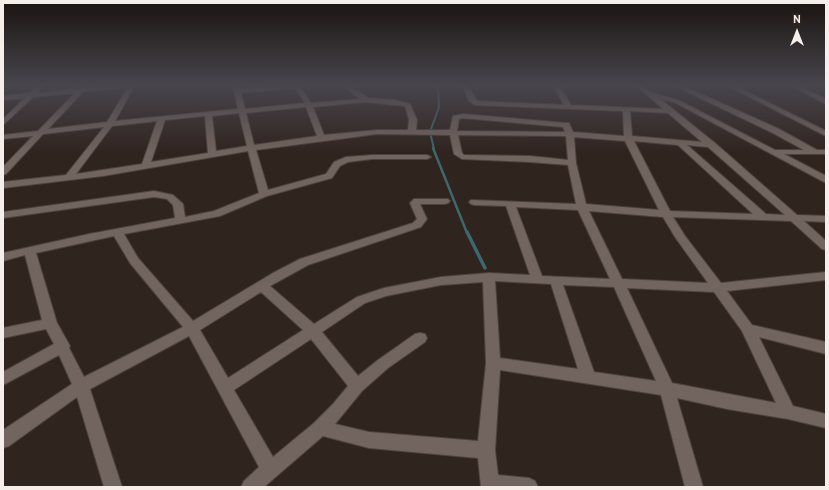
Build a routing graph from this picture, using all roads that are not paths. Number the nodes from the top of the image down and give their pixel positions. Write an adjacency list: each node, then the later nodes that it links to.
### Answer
1 (18, 108): 19 (street)
2 (64, 108): 22 (street)
3 (119, 108): 20 (street)
4 (278, 108): 13 (street)
5 (310, 108): 28 (street)
6 (409, 108): 21 (street)
7 (507, 108): 18 (street)
8 (595, 108): 14 (street)
9 (665, 108): 15 (street)
10 (689, 108): 33 (street)
11 (726, 108): 34 (street)
12 (774, 108): 25 (street)
13 (242, 110): 16 (street); 32 (street)
14 (626, 110): 15 (street); 29 (street)
15 (669, 111): 31 (street)
16 (208, 113): 17 (street); 36 (street)
17 (162, 118): 20 (street); 39 (street)
18 (505, 121): 23 (street); 24 (street); 26 (street)
19 (3, 123)
20 (110, 124): 22 (street); 41 (street)
21 (412, 131): 23 (street); 28 (street)
22 (43, 132): 27 (street); 40 (street)
23 (453, 132): 26 (street); 38 (street)
24 (570, 134): 26 (street); 29 (street); 38 (street)
25 (826, 134)
26 (508, 135)
27 (3, 137)
28 (321, 138): 32 (street)
29 (628, 138): 30 (street); 49 (street)
30 (681, 144): 31 (street); 51 (street)
31 (712, 145): 52 (street)
32 (251, 148): 36 (street); 44 (street)
33 (776, 152): 34 (street); 42 (street)
34 (815, 152): 35 (street)
35 (826, 152)
36 (212, 154): 39 (street)
37 (427, 157): 44 (street)
38 (572, 163): 48 (street)
39 (146, 166): 41 (street)
40 (3, 172)
41 (68, 178): 43 (street)
42 (826, 180)
43 (3, 185)
44 (264, 194): 54 (street)
45 (445, 201): 64 (street)
46 (474, 202): 47 (street)
47 (510, 204): 48 (street); 61 (street)
48 (582, 207): 49 (street); 63 (street)
49 (666, 214): 51 (street); 65 (street)
50 (3, 215): 54 (street)
51 (763, 218): 52 (street)
52 (793, 218): 53 (street); 56 (street)
53 (826, 219)
54 (180, 220): 55 (street)
55 (117, 232): 57 (street); 67 (street)
56 (826, 247)
57 (30, 252): 58 (street); 66 (street)
58 (3, 257)
59 (826, 276): 65 (street)
60 (489, 277): 61 (street); 69 (street); 74 (street)
61 (538, 280): 62 (street)
62 (556, 281): 63 (street); 75 (street)
63 (618, 284): 65 (street); 80 (street)
64 (262, 286): 67 (street); 69 (street)
65 (716, 288): 68 (street)
66 (50, 323): 70 (street); 72 (street)
67 (192, 328): 77 (street); 79 (street)
68 (748, 329): 73 (street); 81 (street)
69 (312, 330): 78 (street); 79 (street)
70 (3, 333)
71 (420, 338): 78 (street)
72 (63, 346): 76 (street); 77 (street)
73 (826, 348)
74 (493, 363): 75 (street); 85 (street)
75 (588, 377): 80 (street)
76 (3, 379)
77 (81, 386): 84 (street); 88 (street)
78 (357, 386): 83 (street)
79 (226, 387): 86 (street)
80 (666, 389): 81 (street); 91 (street)
81 (788, 412): 82 (street)
82 (826, 421)
83 (320, 428): 85 (street); 86 (street)
84 (3, 440)
85 (486, 450): 87 (street)
86 (270, 469): 89 (street)
87 (490, 485): 90 (street)
88 (113, 487)
89 (250, 487)
90 (529, 487)
91 (694, 487)

